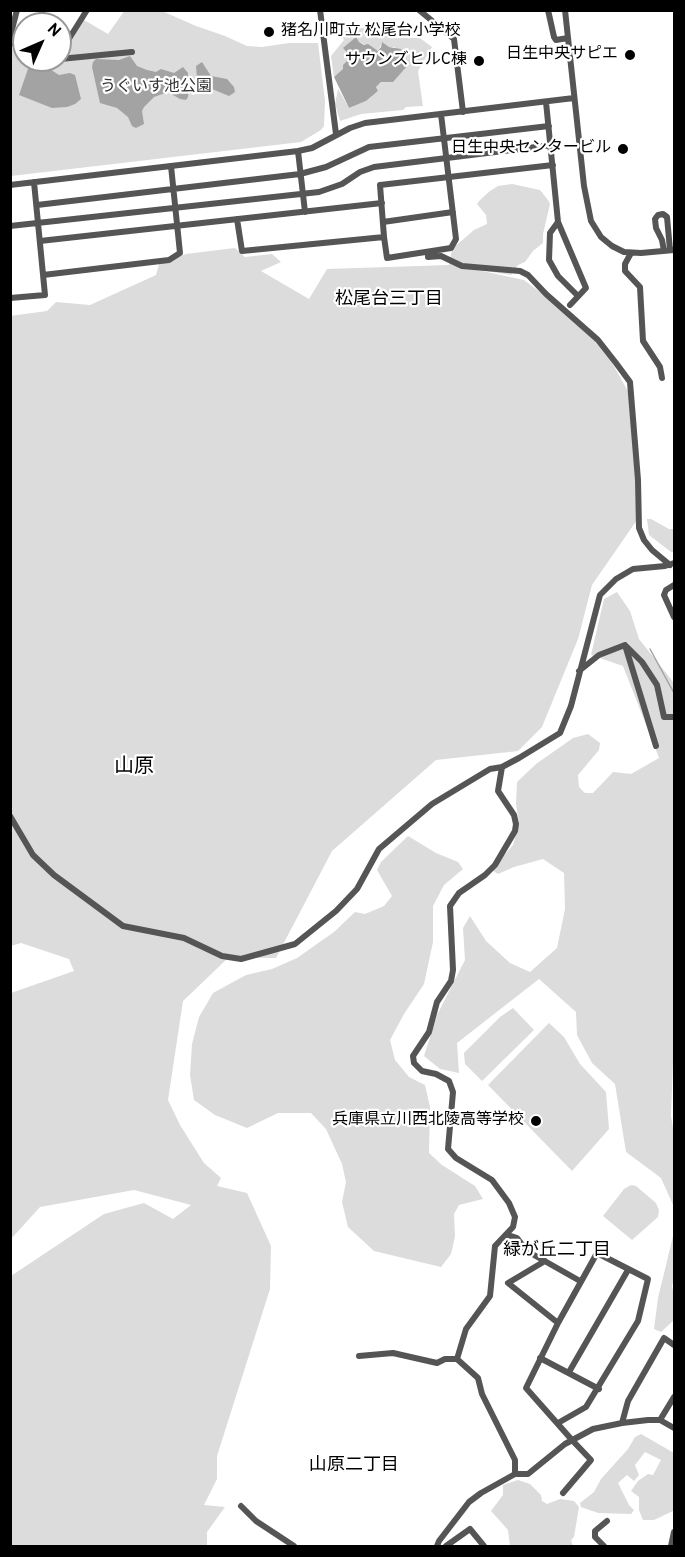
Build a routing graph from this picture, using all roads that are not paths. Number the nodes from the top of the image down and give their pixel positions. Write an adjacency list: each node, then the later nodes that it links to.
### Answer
1 (17, 10): 9 (street)
2 (87, 10): 7 (street)
3 (320, 10): 17 (street)
4 (548, 10): 8 (street)
5 (565, 10): 8 (street)
6 (419, 11): 14 (street)
7 (72, 34)
8 (568, 38): 12 (street)
9 (10, 39)
10 (132, 52): 11 (street)
11 (72, 58)
12 (574, 98): 13 (street); 45 (street)
13 (546, 102): 14 (street); 16 (street)
14 (463, 112): 15 (street)
15 (441, 114): 17 (street); 18 (street)
16 (549, 126): 18 (street); 19 (street)
17 (336, 134): 20 (street)
18 (444, 139): 21 (street); 24 (street)
19 (552, 145): 21 (street); 22 (street)
20 (298, 151): 23 (street); 24 (street)
21 (447, 159): 25 (street); 29 (street)
22 (553, 165): 25 (street); 37 (street)
23 (171, 166): 26 (street); 28 (street)
24 (300, 174): 28 (street); 29 (street)
25 (449, 177): 30 (street); 34 (street)
26 (34, 182): 27 (street); 31 (street)
27 (10, 185)
28 (173, 188): 31 (street); 32 (street)
29 (303, 193): 32 (street); 33 (street)
30 (382, 204): 33 (street); 36 (street)
31 (37, 205): 38 (street)
32 (175, 208): 38 (street); 40 (street)
33 (305, 212): 35 (street)
34 (453, 212): 36 (street); 44 (street)
35 (237, 219): 40 (street); 41 (street)
36 (383, 222): 41 (street)
37 (558, 222): 47 (street); 47 (street)
38 (38, 223): 39 (street); 42 (street)
39 (10, 226)
40 (177, 226): 42 (street); 46 (street)
41 (384, 237): 44 (street)
42 (40, 241): 46 (street)
43 (669, 250): 43 (street); 45 (street)
44 (428, 252): 51 (street)
45 (631, 253): 50 (street)
46 (43, 275): 48 (street)
47 (578, 296): 49 (street)
48 (10, 298)
49 (570, 305)
50 (662, 378)
51 (672, 564): 55 (street)
52 (675, 585): 53 (street)
53 (675, 617)
54 (625, 645): 55 (street); 56 (street); 57 (street)
55 (579, 671): 58 (street)
56 (675, 717)
57 (656, 746)
58 (502, 766): 59 (street); 60 (street)
59 (10, 816)
60 (508, 1235): 61 (street); 68 (street)
61 (545, 1261): 63 (street); 64 (street)
62 (628, 1270): 63 (street); 69 (street); 70 (street)
63 (580, 1281): 64 (street)
64 (558, 1323): 67 (street)
65 (675, 1345): 74 (street)
66 (359, 1356): 68 (street)
67 (540, 1358): 69 (street); 73 (street)
68 (457, 1359): 77 (street)
69 (569, 1372): 70 (street)
70 (598, 1389): 73 (street)
71 (675, 1397): 72 (street)
72 (660, 1420): 74 (street); 75 (street)
73 (558, 1423): 76 (street)
74 (621, 1423): 76 (street)
75 (675, 1428)
76 (572, 1440): 77 (street); 78 (street)
77 (515, 1474): 83 (street)
78 (563, 1493)
79 (242, 1506): 82 (street)
80 (607, 1521): 86 (street)
81 (675, 1532): 87 (street)
82 (294, 1546)
83 (437, 1546)
84 (446, 1546): 85 (street)
85 (484, 1546)
86 (604, 1546)
87 (671, 1546)

